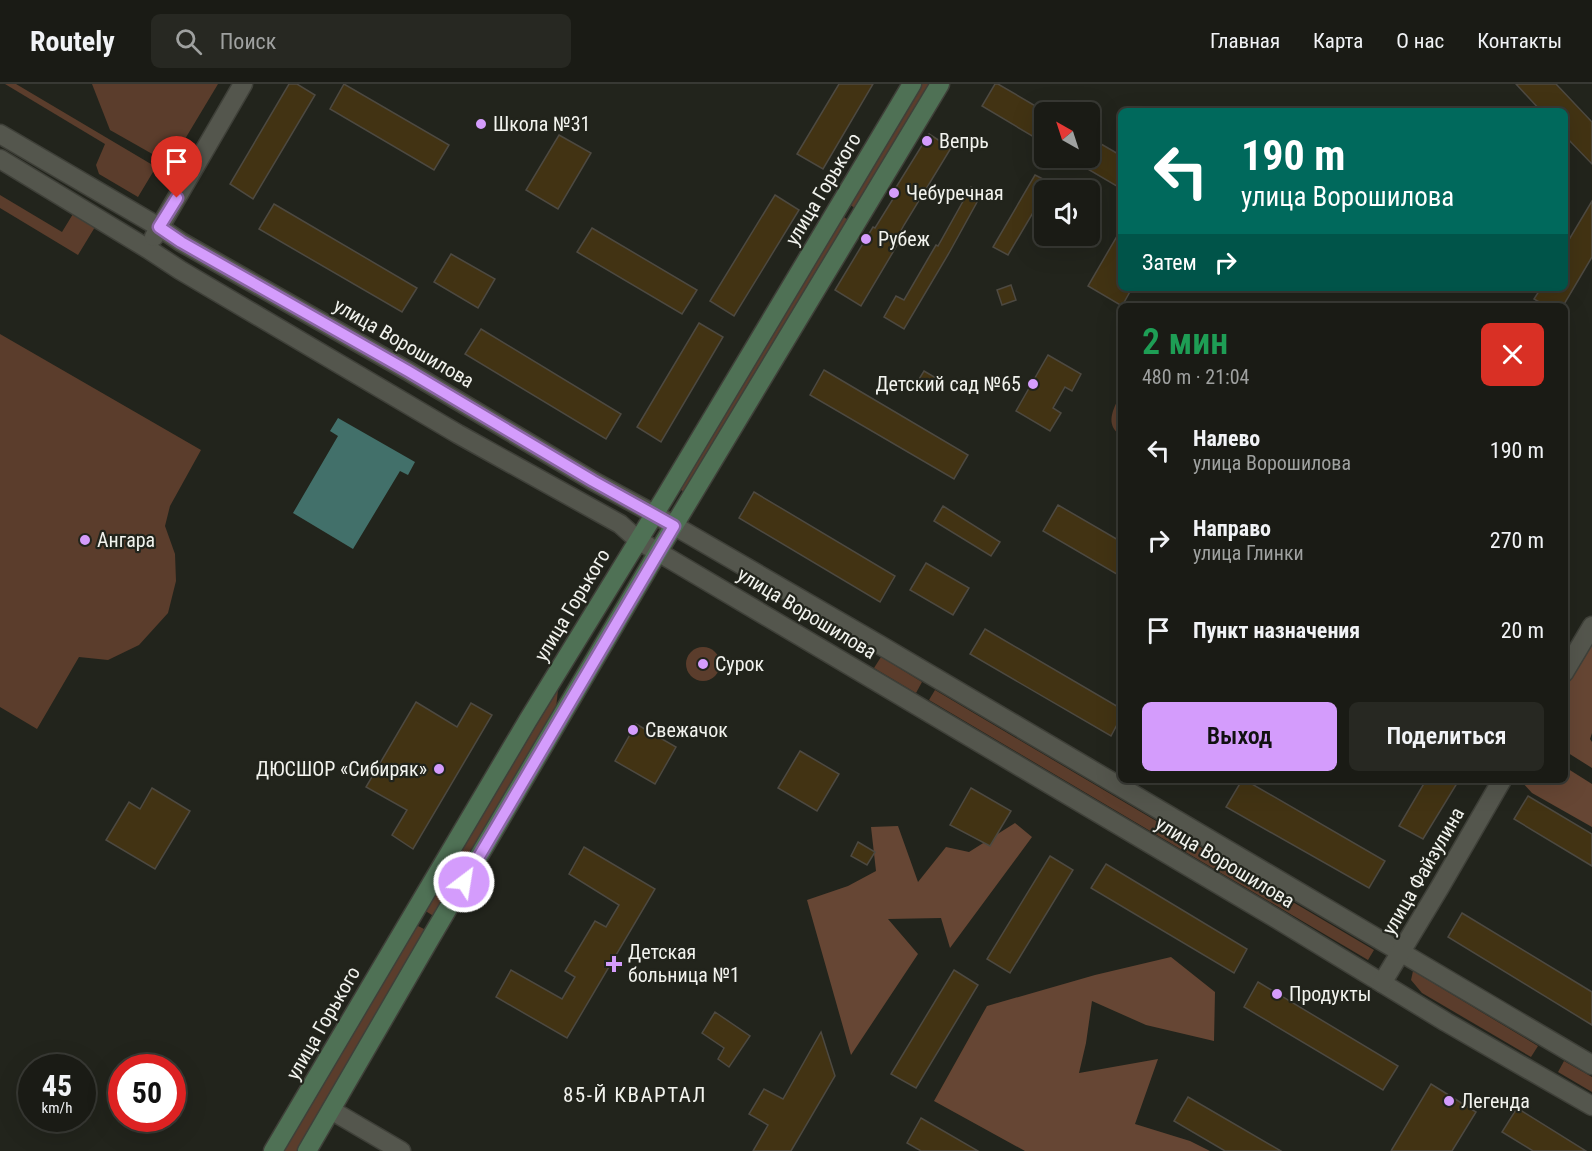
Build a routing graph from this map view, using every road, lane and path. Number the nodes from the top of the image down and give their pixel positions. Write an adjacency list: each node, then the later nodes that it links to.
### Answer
1 (243, 84): 6 (street)
2 (912, 84): 8 (main road, улица Горького)
3 (940, 84): 9 (main road)
4 (0, 134): 6 (street, улица Ворошилова)
5 (0, 159): 7 (street, улица Ворошилова)
6 (159, 227): 7 (street); 8 (street, улица Ворошилова)
7 (148, 249): 10 (street, улица Ворошилова)
8 (654, 514): 9 (street, улица Ворошилова); 10 (main road, улица Горького)
9 (674, 526): 11 (main road); 17 (street, улица Ворошилова)
10 (638, 540): 11 (street, улица Ворошилова); 15 (main road, улица Горького)
11 (658, 552): 16 (main road); 18 (street, улица Ворошилова)
12 (1592, 626): 13 (street)
13 (1568, 666)
14 (1500, 783): 17 (street, улица Файзулина)
15 (407, 923): 16 (main road); 22 (main road, улица Горького)
16 (430, 939): 21 (main road)
17 (1400, 953): 18 (street, улица Файзулина); 19 (street, улица Ворошилова)
18 (1382, 983): 20 (street, улица Ворошилова)
19 (1592, 1065)
20 (1592, 1106)
21 (331, 1110): 23 (main road); 24 (street)
22 (273, 1151)
23 (307, 1151)
24 (401, 1151)

